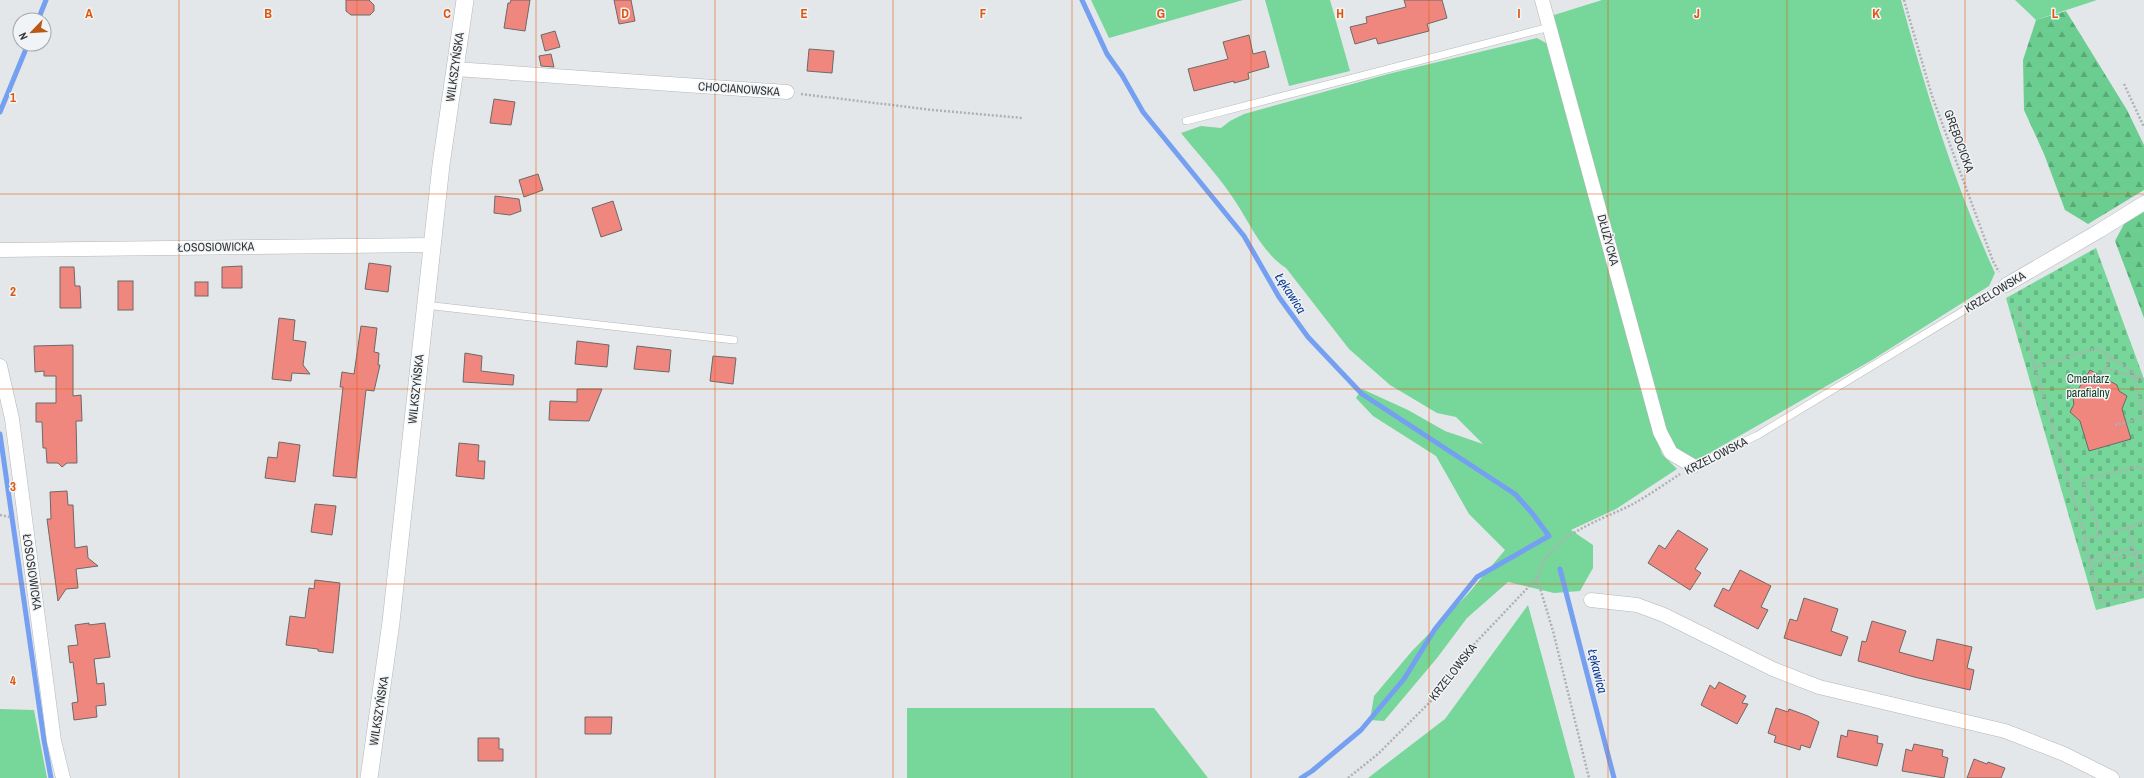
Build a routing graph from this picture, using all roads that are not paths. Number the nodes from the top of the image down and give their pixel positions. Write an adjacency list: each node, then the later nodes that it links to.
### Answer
1 (464, 0): 4 (street, WILKSZYŃSKA)
2 (1542, 0): 3 (street, DŁUŻYCKA)
3 (1550, 27): 6 (lane); 14 (street, DŁUŻYCKA)
4 (454, 69): 5 (street, CHOCIANOWSKA); 8 (street, WILKSZYŃSKA)
5 (787, 92)
6 (1186, 121)
7 (2144, 203): 10 (street, KRZELOWSKA)
8 (432, 245): 9 (street, ŁOSOSIOWICKA); 11 (street, WILKSZYŃSKA)
9 (0, 250)
10 (2006, 285): 14 (lane, KRZELOWSKA)
11 (425, 306): 12 (lane); 17 (street, WILKSZYŃSKA)
12 (734, 340)
13 (0, 366): 16 (street, ŁOSOSIOWICKA)
14 (1693, 466)
15 (1591, 600): 18 (street)
16 (63, 778)
17 (369, 778)
18 (2112, 778)

